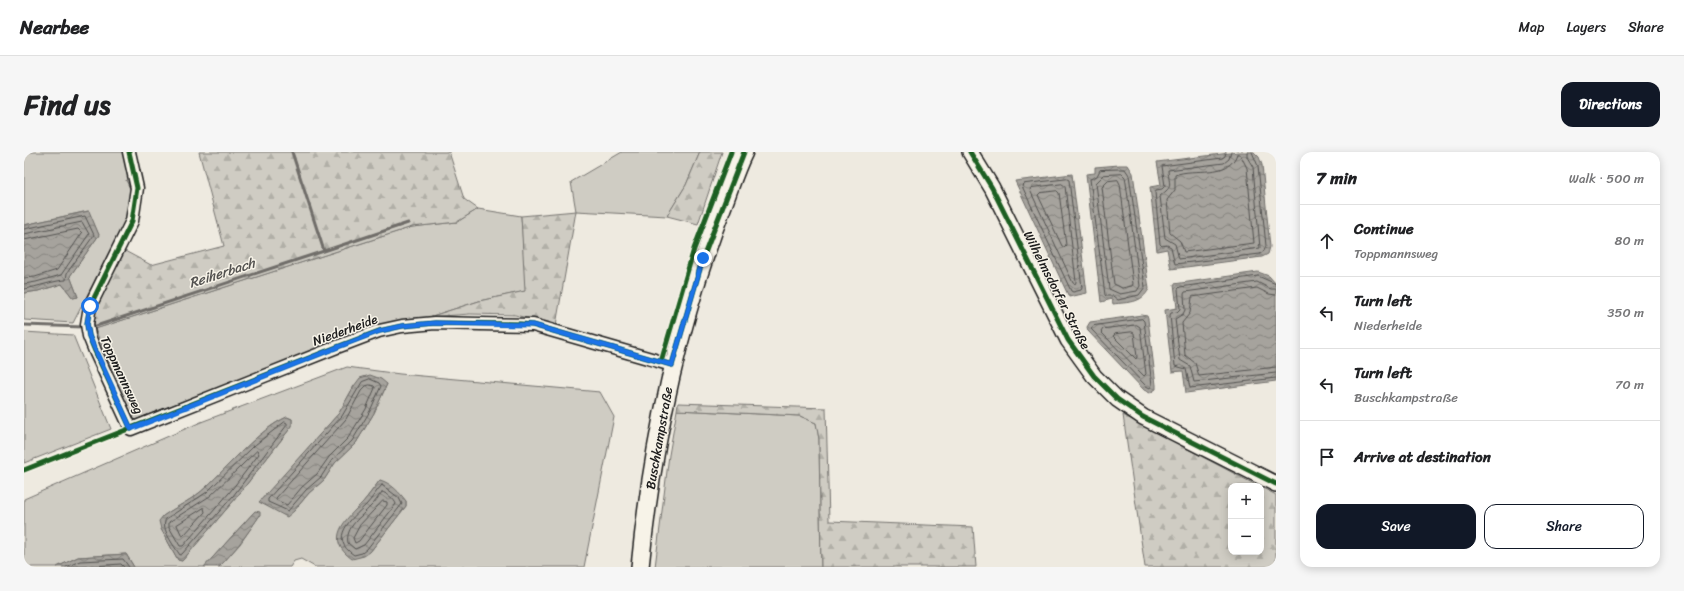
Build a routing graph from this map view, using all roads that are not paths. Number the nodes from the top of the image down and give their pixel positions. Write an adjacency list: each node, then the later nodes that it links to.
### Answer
1 (129, 152): 5 (street, Toppmannsweg)
2 (744, 152): 4 (main road, Buschkampstraße)
3 (970, 152): 6 (street, Wilhelmsdorfer Straße)
4 (672, 365): 5 (street, Niederheide); 7 (main road, Buschkampstraße)
5 (131, 429)
6 (1276, 484)
7 (640, 567)

